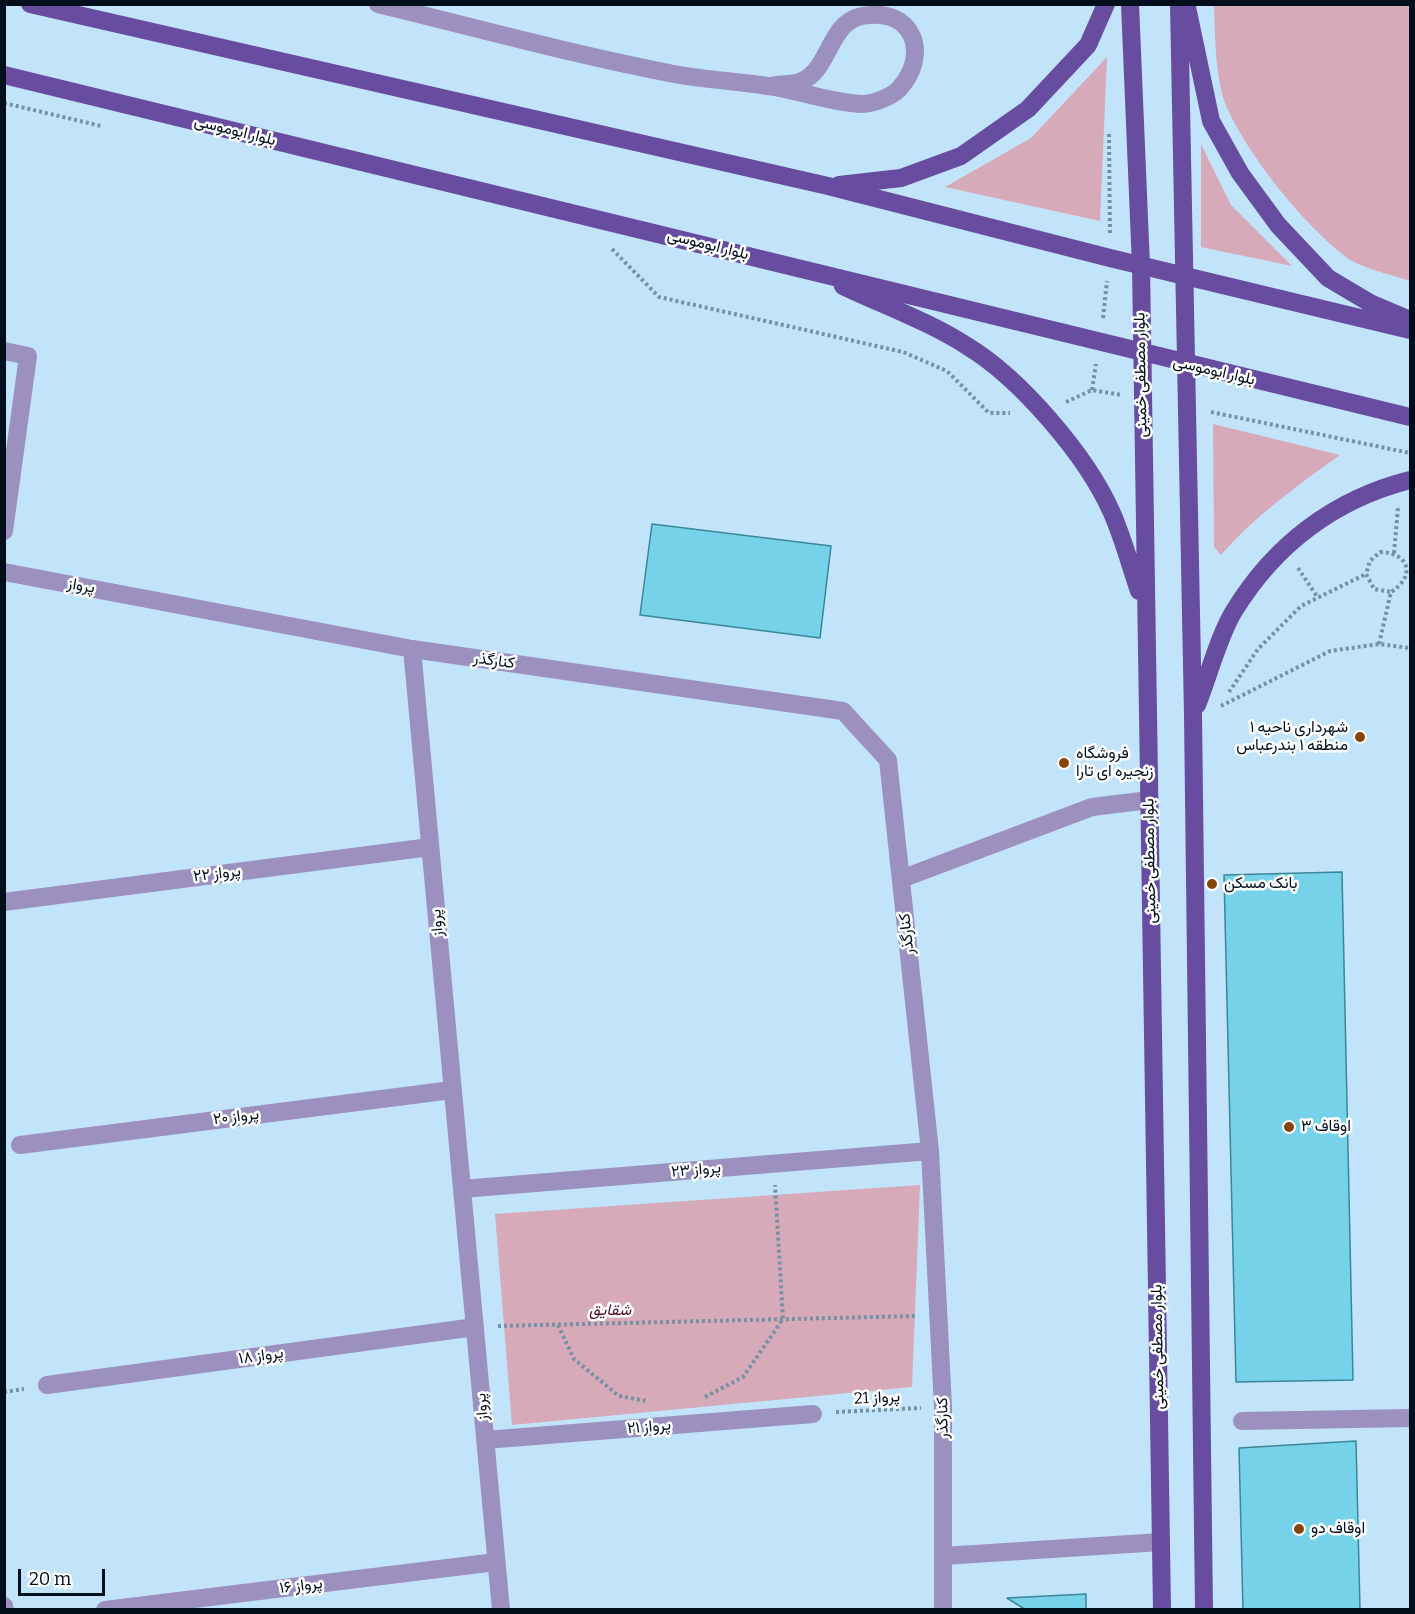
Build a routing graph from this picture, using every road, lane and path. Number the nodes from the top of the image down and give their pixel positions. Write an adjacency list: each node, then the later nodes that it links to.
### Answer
1 (30, 4): 12 (main road)
2 (378, 4): 8 (street)
3 (1106, 4): 12 (main road)
4 (1130, 4): 15 (main road, بلوار مصطفی خمینی)
5 (1179, 4): 17 (main road)
6 (1187, 4): 18 (main road)
7 (4, 75): 16 (main road, بلوار ابوموسی)
8 (771, 86): 8 (street)
9 (4, 103): 10 (path)
10 (109, 128)
11 (1109, 131): 14 (path)
12 (828, 186): 14 (main road)
13 (608, 245): 27 (path)
14 (1110, 258): 15 (main road); 20 (path)
15 (1141, 266): 17 (main road); 22 (main road, بلوار مصطفی خمینی)
16 (806, 269): 20 (main road, بلوار ابوموسی); 27 (main road)
17 (1186, 277): 19 (main road); 23 (main road)
18 (1410, 320)
19 (1410, 330)
20 (1100, 343): 22 (main road, بلوار ابوموسی); 24 (path)
21 (4, 351): 32 (street)
22 (1140, 353): 23 (main road, بلوار ابوموسی); 25 (main road, بلوار مصطفی خمینی)
23 (1187, 364): 26 (main road); 28 (main road, بلوار ابوموسی)
24 (1092, 390): 25 (path); 27 (path)
25 (1141, 398): 40 (main road, بلوار مصطفی خمینی)
26 (1188, 408): 29 (path); 45 (main road)
27 (1043, 412): 40 (main road)
28 (1410, 417)
29 (1410, 453)
30 (1410, 480): 45 (main road)
31 (1399, 502): 33 (path)
32 (4, 531)
33 (1394, 553): 36 (path); 37 (path)
34 (1295, 564): 39 (path)
35 (4, 572): 43 (street, پرواز)
36 (1409, 572): 38 (path)
37 (1366, 574): 38 (path); 39 (path)
38 (1391, 592): 41 (path)
39 (1318, 598): 44 (path)
40 (1144, 606): 46 (main road, بلوار مصطفی خمینی)
41 (1379, 644): 42 (path); 44 (path)
42 (1410, 648)
43 (412, 649): 47 (street, پرواز); 48 (street, کنارگذر)
44 (1220, 706): 45 (path)
45 (1193, 715): 74 (main road)
46 (1149, 800): 48 (street); 67 (main road, بلوار مصطفی خمینی)
47 (430, 847): 49 (street, پرواز ۲۲); 50 (street, پرواز)
48 (901, 879): 52 (street, کنارگذر)
49 (4, 902)
50 (453, 1090): 51 (street, پرواز ۲۰); 54 (street, پرواز)
51 (20, 1145)
52 (930, 1150): 53 (street, پرواز ۲۳); 55 (street, کنارگذر)
53 (774, 1164): 54 (street, پرواز ۲۳); 56 (path)
54 (462, 1189): 58 (street, پرواز)
55 (938, 1315): 56 (path); 62 (street, کنارگذر)
56 (783, 1319): 57 (path); 60 (path)
57 (558, 1325): 58 (path); 61 (path)
58 (475, 1327): 59 (street, پرواز ۱۸); 66 (street, پرواز)
59 (47, 1385)
60 (695, 1399)
61 (650, 1402)
62 (943, 1407): 63 (path, پرواز 21); 68 (street, کنارگذر)
63 (813, 1414): 66 (street, پرواز ۲۱)
64 (1410, 1418): 65 (street)
65 (1242, 1421)
66 (485, 1440): 69 (street, پرواز)
67 (1161, 1542): 68 (street); 73 (main road, بلوار مصطفی خمینی)
68 (943, 1556): 72 (street, کنارگذر)
69 (496, 1562): 70 (street, پرواز ۱۶); 71 (street, پرواز)
70 (105, 1610)
71 (501, 1610)
72 (943, 1610)
73 (1162, 1610)
74 (1204, 1610)

